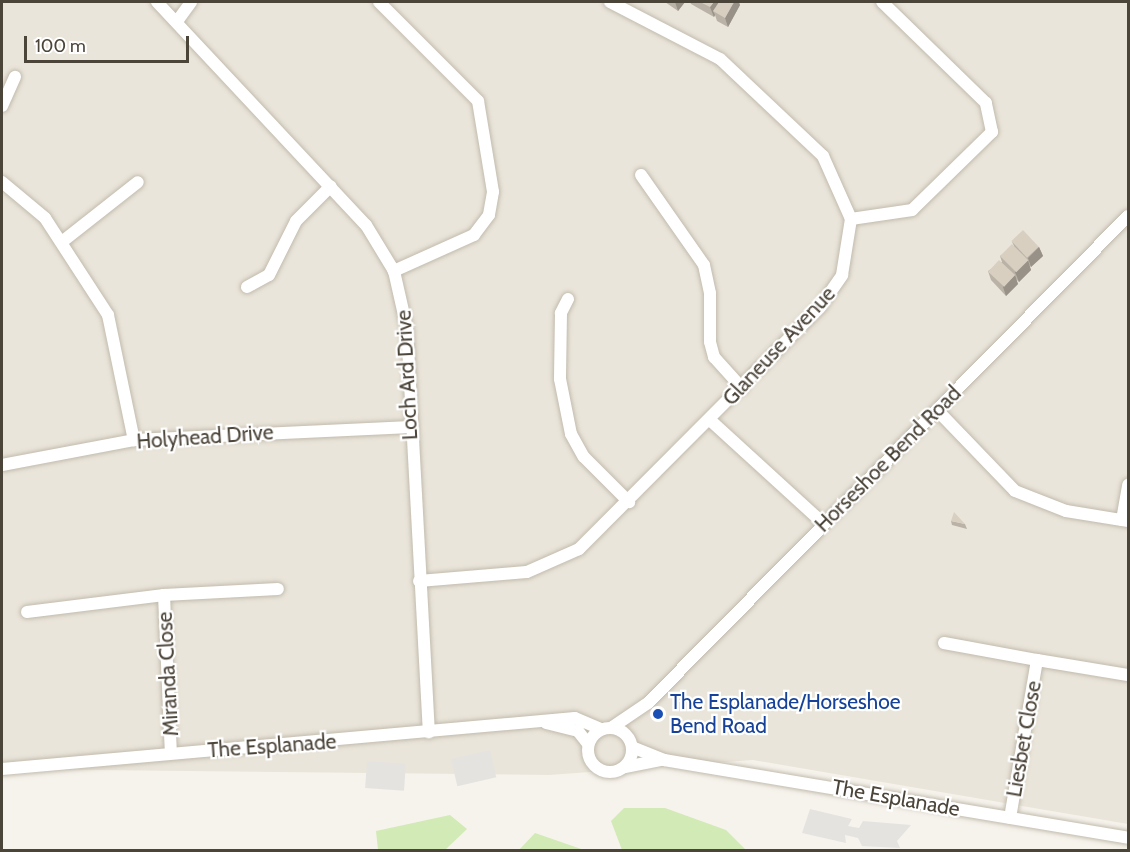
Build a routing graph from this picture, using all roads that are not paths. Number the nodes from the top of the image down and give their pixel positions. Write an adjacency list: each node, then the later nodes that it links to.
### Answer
1 (157, 2): 6 (street, Loch Ard Drive)
2 (191, 2): 6 (street)
3 (379, 2): 16 (street)
4 (610, 2): 14 (street, Glaneuse Avenue)
5 (882, 2): 14 (street)
6 (178, 20): 12 (street, Loch Ard Drive)
7 (15, 77): 8 (street)
8 (2, 106)
9 (641, 175): 19 (street)
10 (2, 182): 15 (street)
11 (138, 182): 15 (street)
12 (331, 186): 16 (street, Loch Ard Drive); 17 (street)
13 (1128, 216): 20 (street, Horseshoe Bend Road)
14 (851, 219): 19 (street, Glaneuse Avenue)
15 (63, 241): 23 (street)
16 (394, 271): 22 (street, Loch Ard Drive)
17 (247, 287)
18 (568, 299): 26 (street)
19 (742, 388): 21 (street, Glaneuse Avenue)
20 (937, 410): 27 (street); 28 (street, Horseshoe Bend Road)
21 (710, 420): 26 (street, Glaneuse Avenue); 28 (street)
22 (411, 427): 23 (street, Holyhead Drive); 29 (street, Loch Ard Drive)
23 (134, 440): 24 (street, Holyhead Drive)
24 (2, 465)
25 (1128, 484): 27 (street)
26 (628, 502): 29 (street, Glaneuse Avenue)
27 (1125, 521)
28 (824, 524): 36 (street, Horseshoe Bend Road)
29 (419, 581): 39 (street, Loch Ard Drive)
30 (278, 589): 31 (street, Miranda Close)
31 (164, 595): 32 (street, Miranda Close); 42 (street, Miranda Close)
32 (27, 612)
33 (944, 643): 34 (street, Liesbet Close)
34 (1037, 660): 35 (street, Liesbet Close); 46 (street, Liesbet Close)
35 (1128, 675)
36 (648, 703): 38 (street, Horseshoe Bend Road); 40 (street, Horseshoe Bend Road)
37 (543, 722): 38 (street, The Esplanade); 39 (street, The Esplanade); 41 (street, The Esplanade)
38 (606, 728): 40 (street); 41 (street)
39 (429, 732): 42 (street, The Esplanade)
40 (630, 742): 43 (street, The Esplanade); 44 (street)
41 (588, 744): 44 (street)
42 (171, 753): 45 (street, The Esplanade)
43 (664, 760): 44 (street, The Esplanade); 46 (street, The Esplanade)
44 (625, 767)
45 (2, 769)
46 (1010, 818): 47 (street, The Esplanade)
47 (1128, 838)

